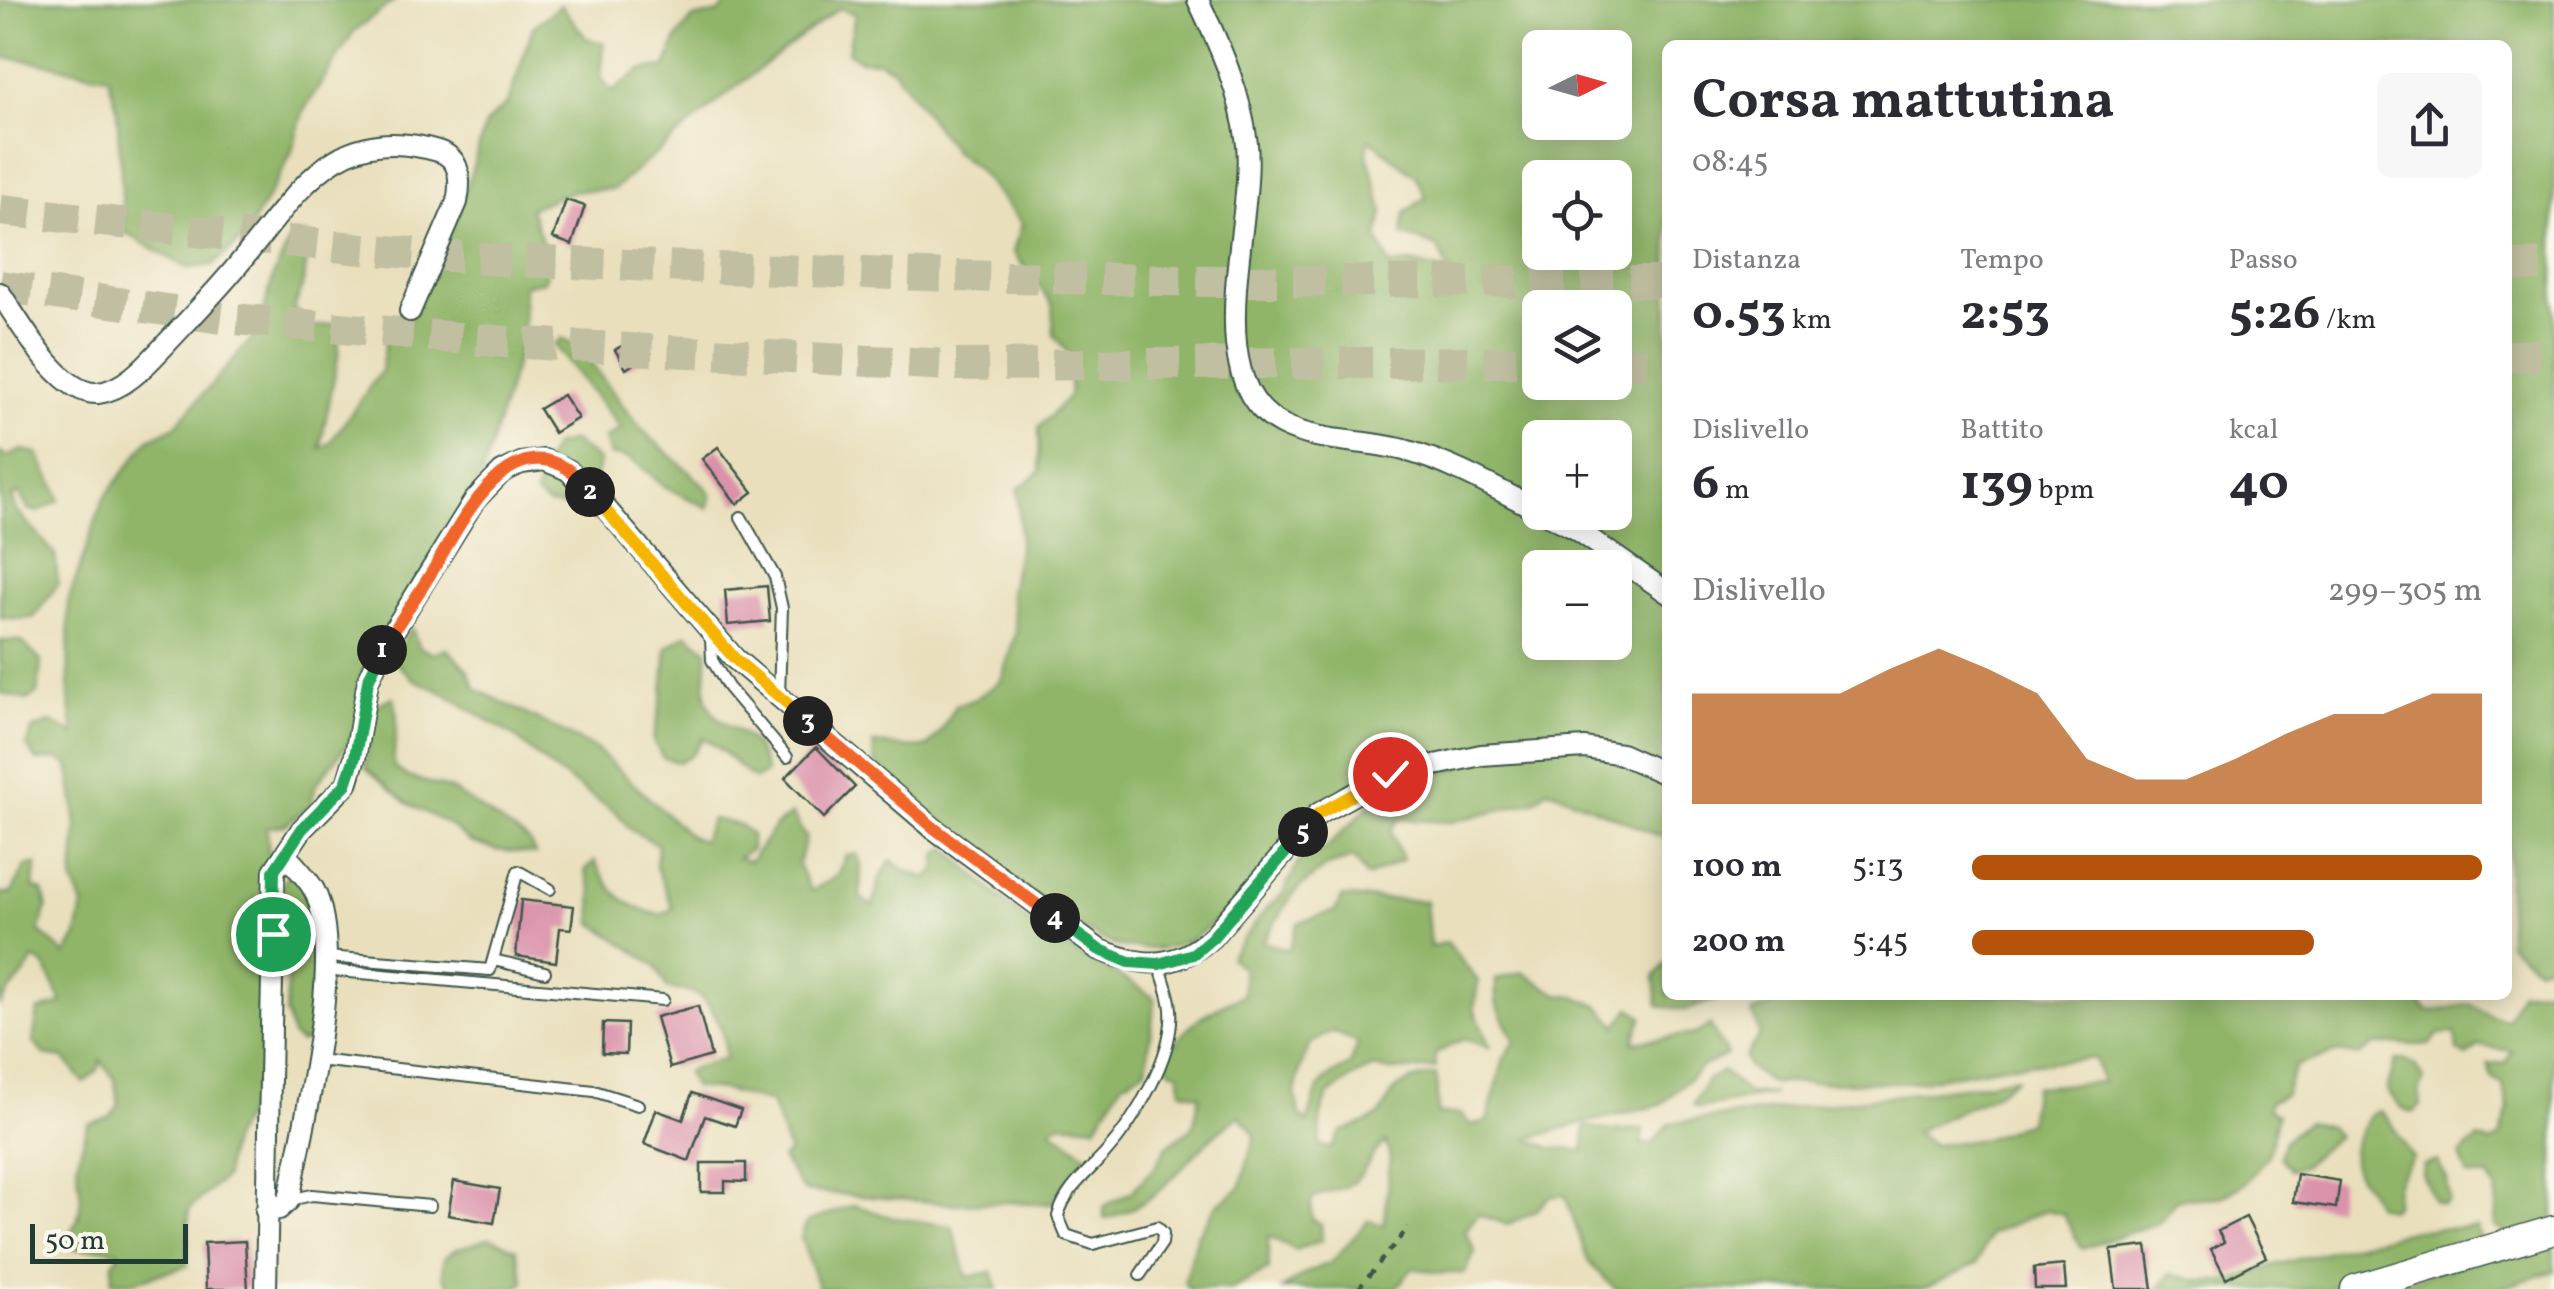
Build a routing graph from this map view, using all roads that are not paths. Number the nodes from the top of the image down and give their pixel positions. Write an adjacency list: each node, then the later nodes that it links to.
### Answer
1 (1198, 0): 4 (street)
2 (0, 293): 3 (street)
3 (410, 310)
4 (1522, 503)
5 (741, 518): 9 (lane)
6 (1577, 530): 7 (street)
7 (1662, 590)
8 (711, 632): 9 (street); 10 (lane); 12 (street)
9 (779, 696): 16 (street)
10 (787, 757)
11 (1662, 773): 16 (street)
12 (285, 854): 15 (street); 23 (street)
13 (550, 889): 14 (lane)
14 (492, 960): 15 (lane); 17 (lane)
15 (327, 963): 18 (lane); 19 (street)
16 (1159, 964): 25 (lane)
17 (545, 972)
18 (663, 1000)
19 (316, 1060): 20 (lane); 21 (street)
20 (638, 1105)
21 (290, 1200): 22 (lane); 23 (street)
22 (430, 1206)
23 (266, 1212): 26 (street)
24 (2554, 1230): 27 (main road)
25 (1140, 1275)
26 (266, 1289)
27 (2355, 1289)

